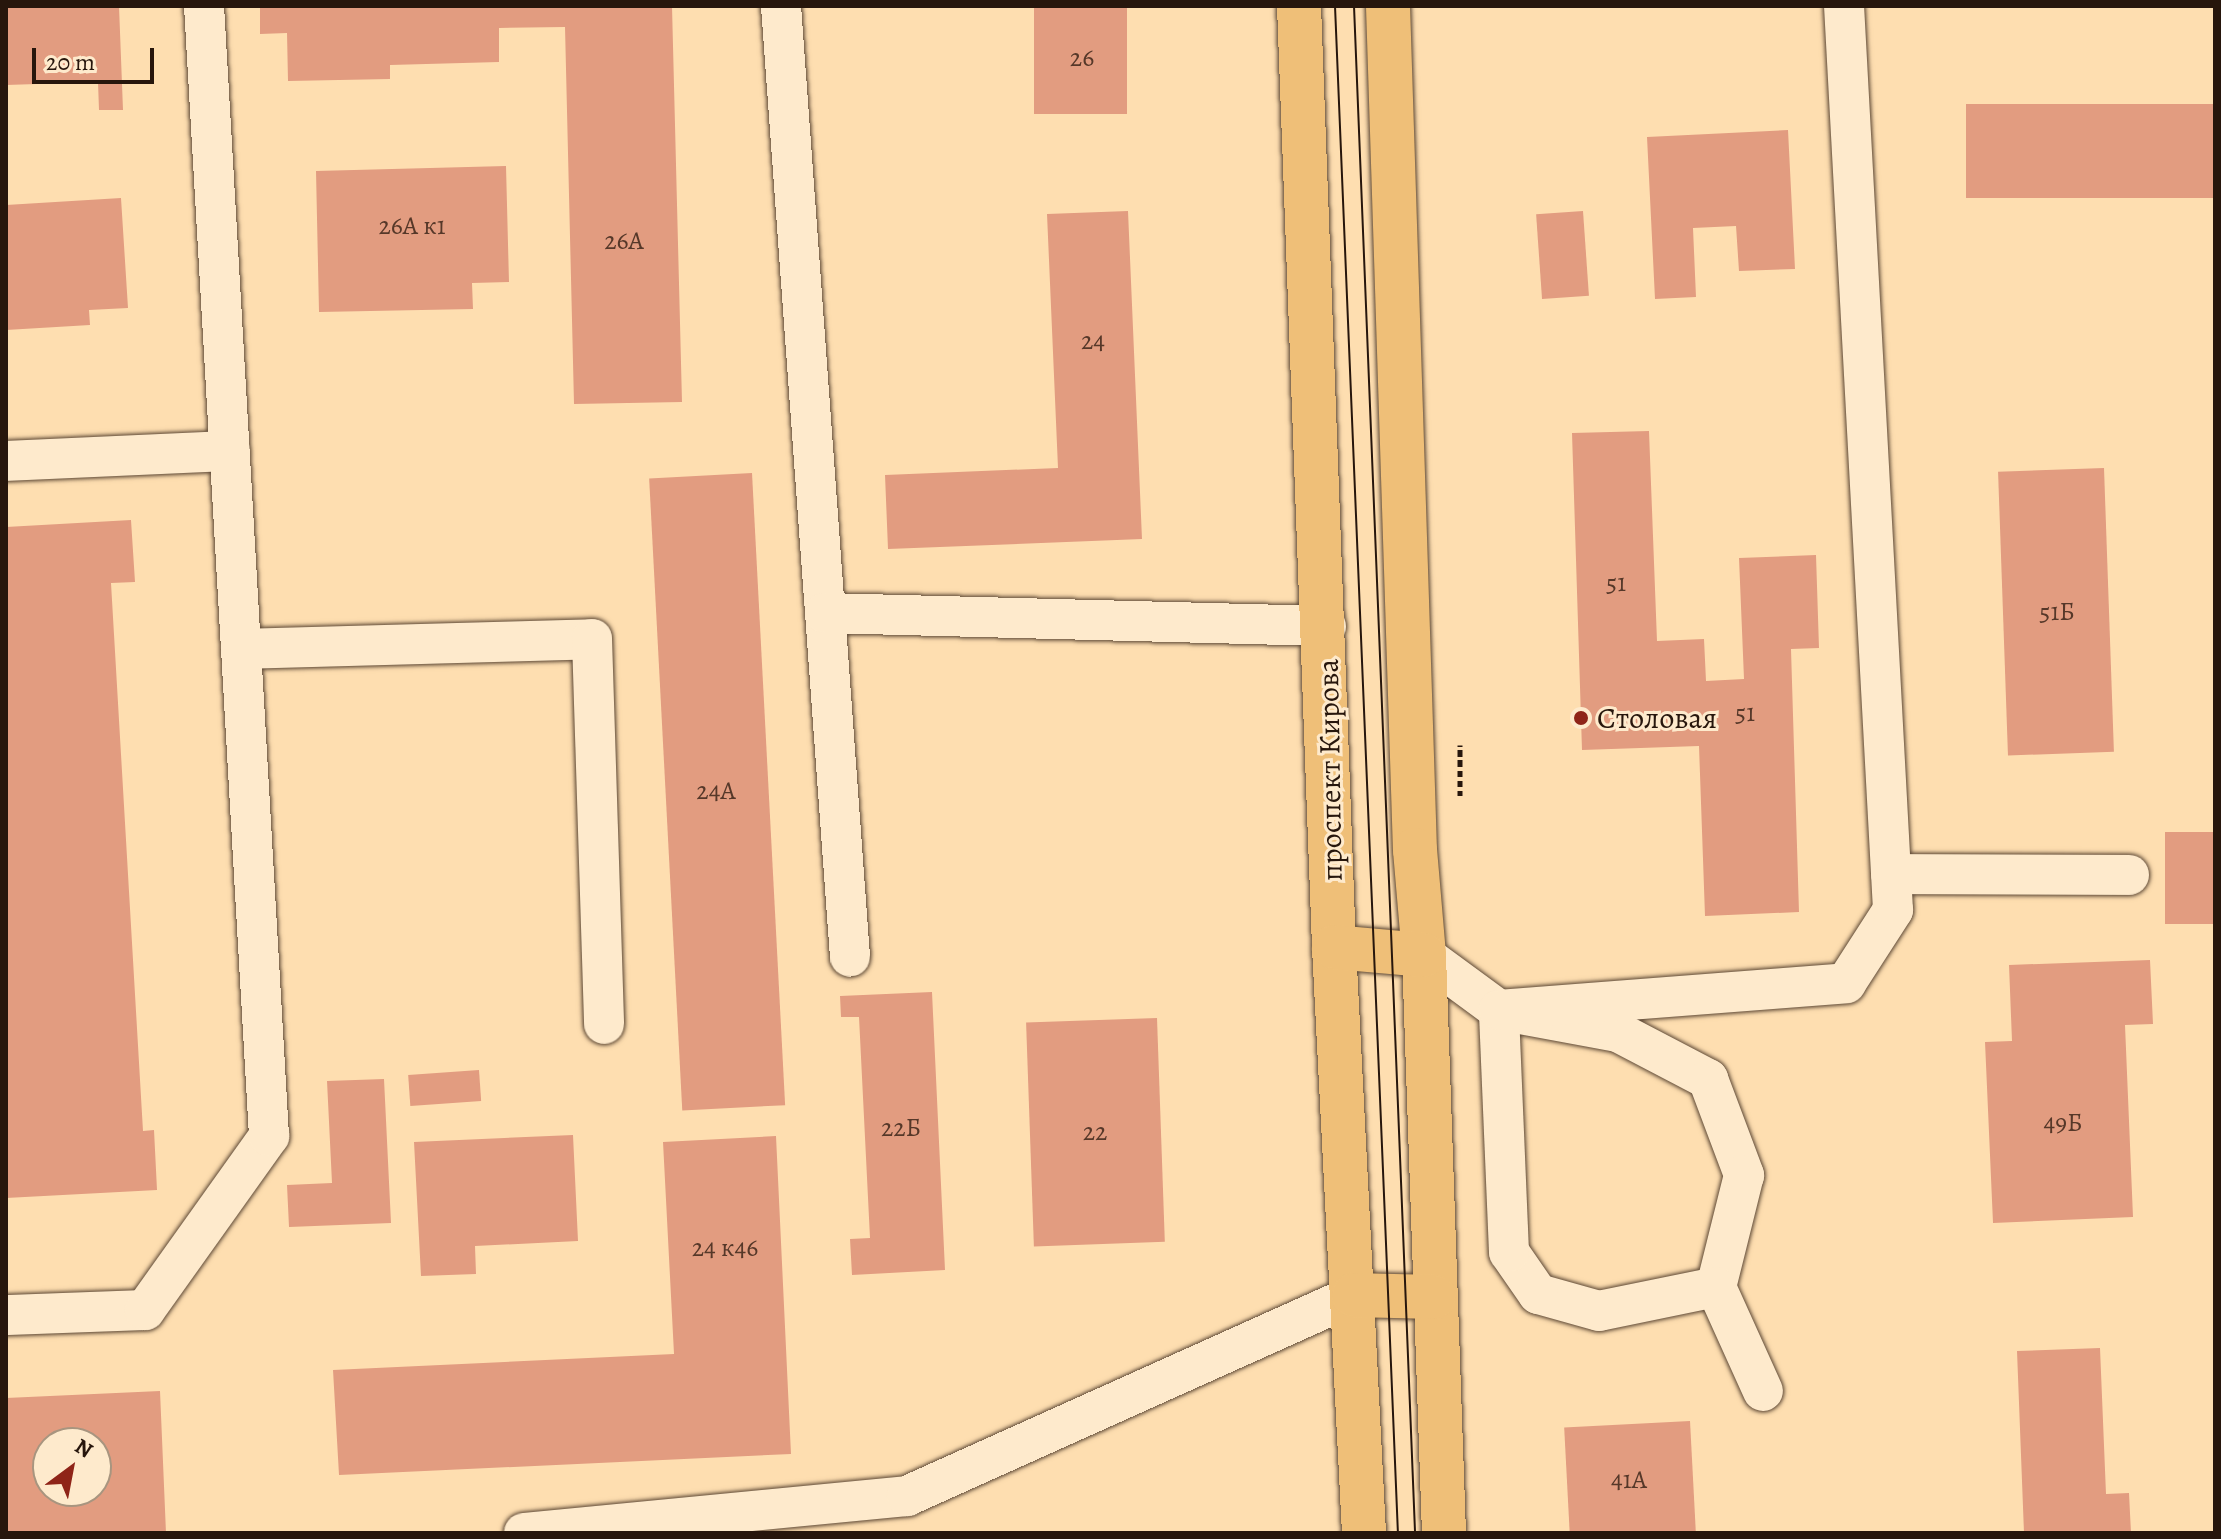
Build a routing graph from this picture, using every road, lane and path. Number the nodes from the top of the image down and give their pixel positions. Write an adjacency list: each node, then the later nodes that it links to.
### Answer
1 (204, 6): 6 (lane)
2 (781, 6): 8 (lane)
3 (1299, 6): 9 (main road, проспект Кирова)
4 (1388, 6): 16 (main road)
5 (1844, 6): 13 (lane)
6 (230, 451): 7 (lane); 10 (lane)
7 (6, 461)
8 (825, 613): 9 (lane); 17 (lane)
9 (1326, 626): 15 (main road, проспект Кирова)
10 (241, 649): 19 (lane); 23 (lane)
11 (1460, 745): 12 (path)
12 (1460, 800)
13 (1891, 874): 14 (lane); 18 (lane)
14 (2129, 875)
15 (1334, 947): 16 (main road); 21 (main road, проспект Кирова)
16 (1424, 955): 18 (lane); 22 (main road)
17 (850, 957)
18 (1499, 1010): 20 (lane); 20 (lane)
19 (604, 1024)
20 (1716, 1287): 24 (lane)
21 (1354, 1295): 22 (main road); 25 (lane); 26 (main road, проспект Кирова)
22 (1434, 1297): 27 (main road)
23 (6, 1315)
24 (1763, 1391)
25 (524, 1533)
26 (1364, 1533)
27 (1444, 1533)

